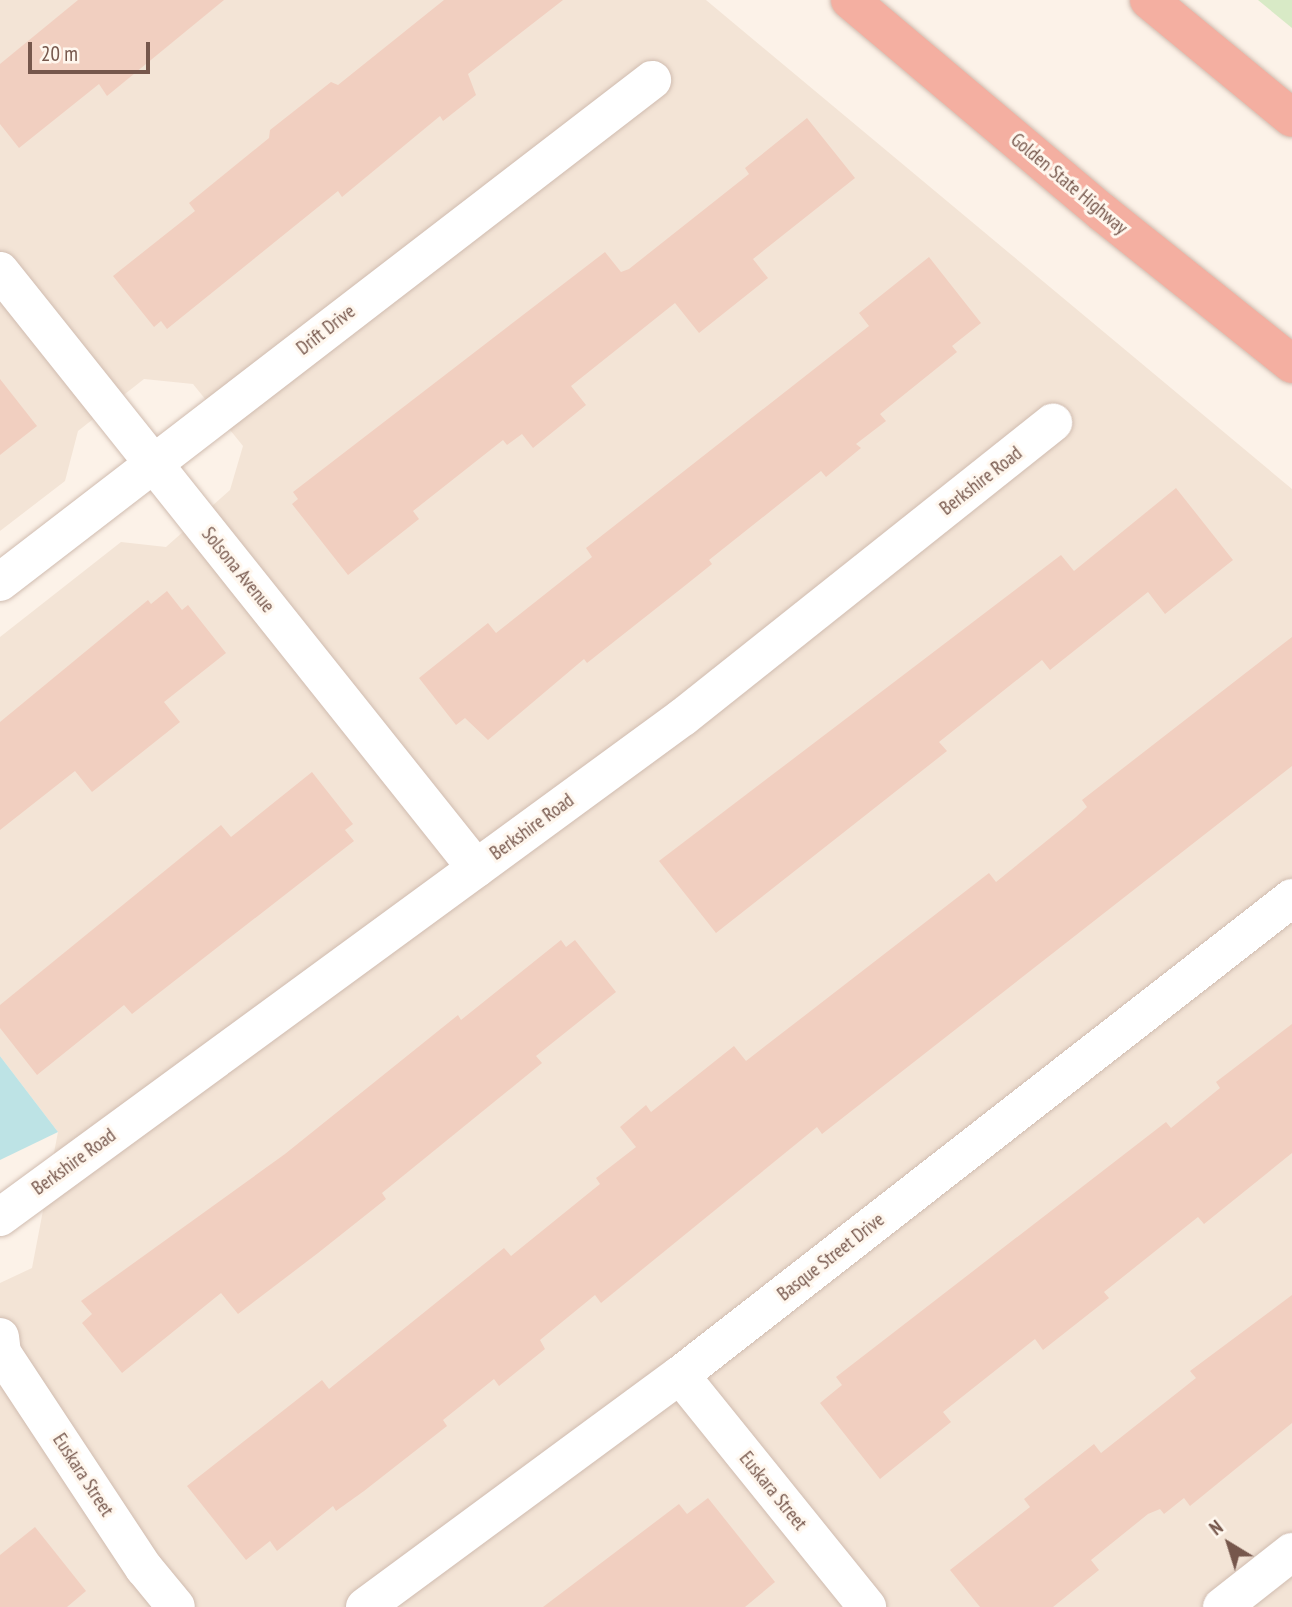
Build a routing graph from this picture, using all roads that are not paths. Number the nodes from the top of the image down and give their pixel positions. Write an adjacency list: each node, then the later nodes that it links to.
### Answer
1 (850, 0): 6 (highway, Golden State Highway)
2 (1149, 0): 4 (highway)
3 (652, 80): 8 (street, Drift Drive)
4 (1292, 118)
5 (0, 271): 8 (street, Solsona Avenue)
6 (1292, 364)
7 (1053, 424): 10 (street, Berkshire Road)
8 (153, 463): 9 (street, Drift Drive); 10 (street, Solsona Avenue)
9 (0, 582)
10 (476, 868): 12 (street, Berkshire Road)
11 (1292, 898): 14 (street, Basque Street Drive)
12 (0, 1217)
13 (0, 1337): 17 (street, Euskara Street)
14 (680, 1375): 18 (street, Basque Street Drive); 19 (street, Euskara Street)
15 (1292, 1552): 16 (street)
16 (1234, 1604)
17 (176, 1607)
18 (365, 1607)
19 (867, 1607)

